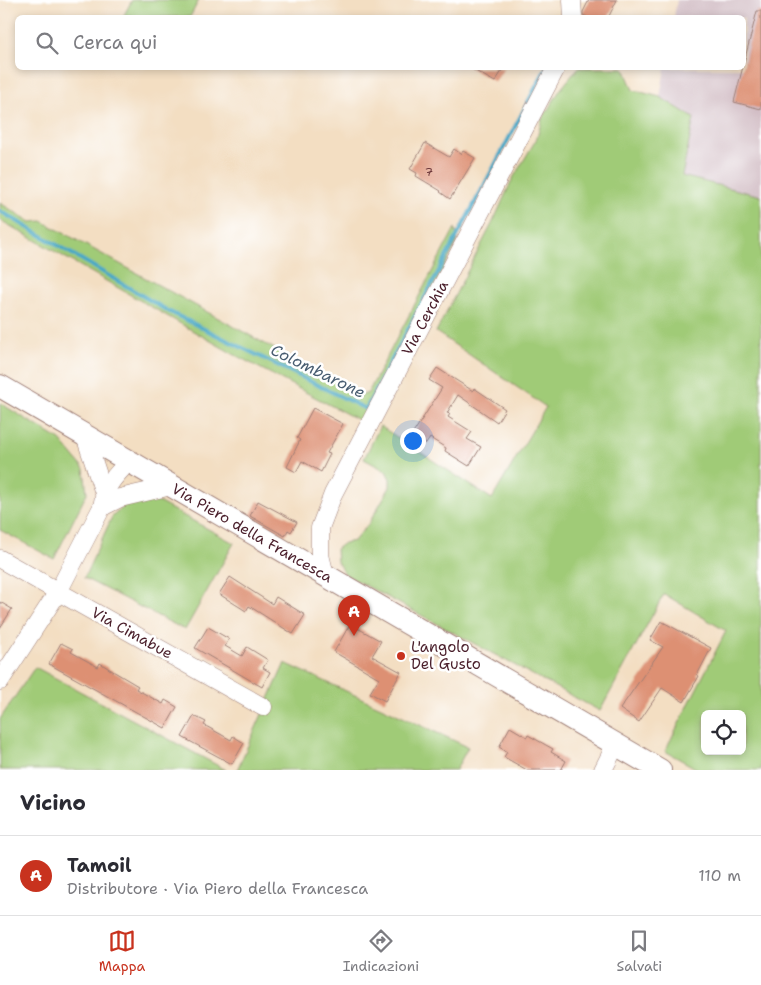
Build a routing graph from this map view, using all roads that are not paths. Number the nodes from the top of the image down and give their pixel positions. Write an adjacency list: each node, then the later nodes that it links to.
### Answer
1 (572, 0): 2 (street)
2 (573, 15)
3 (555, 70): 10 (street, Via Cerchia)
4 (0, 386): 5 (main road, Via Piero della Francesca)
5 (85, 436): 6 (main road, Via Piero della Francesca); 8 (street)
6 (129, 462): 7 (main road, Via Piero della Francesca); 8 (street)
7 (171, 486): 8 (street); 10 (main road, Via Piero della Francesca)
8 (108, 500): 11 (street)
9 (0, 560): 11 (street, Via Cimabue)
10 (325, 575): 14 (main road, Via Piero della Francesca)
11 (58, 592): 12 (street); 13 (street, Via Cimabue)
12 (0, 681)
13 (263, 706)
14 (616, 744): 15 (street); 16 (main road, Via Piero della Francesca)
15 (603, 770)
16 (660, 770)

